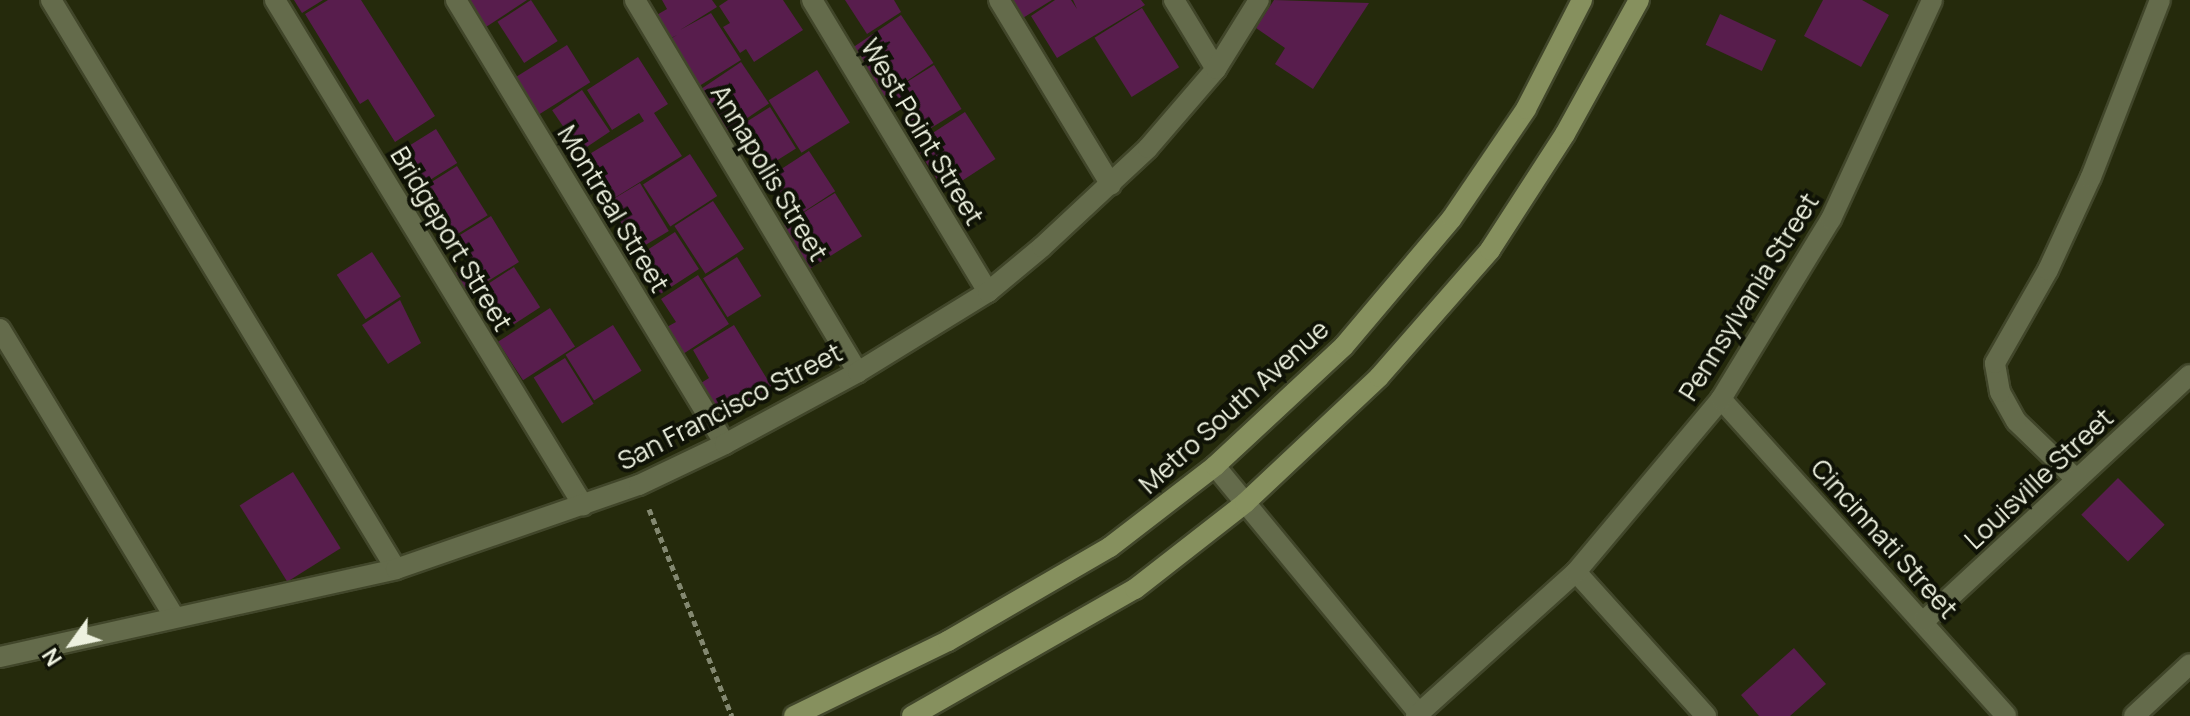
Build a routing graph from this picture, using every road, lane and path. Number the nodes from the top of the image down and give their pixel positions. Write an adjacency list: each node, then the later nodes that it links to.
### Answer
1 (51, 0): 26 (street)
2 (275, 0): 25 (street, Bridgeport Street)
3 (456, 0): 20 (street, Montreal Street)
4 (635, 0): 17 (street, Annapolis Street)
5 (812, 0): 15 (street, West Point Street)
6 (999, 0): 14 (street)
7 (1174, 0): 13 (street)
8 (1259, 0): 13 (street, San Francisco Street)
9 (1582, 0): 21 (street, Metro South Avenue)
10 (1639, 0): 24 (street)
11 (1932, 0): 19 (street, Pennsylvania Street)
12 (2160, 0): 22 (street)
13 (1216, 69): 14 (street, San Francisco Street)
14 (1111, 185): 15 (street, San Francisco Street)
15 (988, 292): 17 (street, San Francisco Street)
16 (0, 329): 28 (street)
17 (858, 372): 20 (street, San Francisco Street)
18 (2190, 375): 22 (street, Louisville Street)
19 (1721, 399): 27 (street, Pennsylvania Street); 29 (street, Cincinnati Street)
20 (725, 444): 23 (street, San Francisco Street)
21 (1215, 466): 24 (street); 34 (street, Metro South Avenue)
22 (2076, 479): 29 (street, Louisville Street)
23 (639, 485): 25 (street, San Francisco Street); 33 (path)
24 (1245, 503): 32 (street); 35 (street)
25 (583, 505): 26 (street, San Francisco Street)
26 (396, 569): 28 (street, San Francisco Street)
27 (1576, 572): 32 (street, Pennsylvania Street); 36 (street)
28 (173, 615): 30 (street, San Francisco Street)
29 (1924, 621): 37 (street, Cincinnati Street)
30 (0, 657)
31 (2190, 664): 38 (street)
32 (1418, 715)
33 (732, 716)
34 (794, 716)
35 (912, 716)
36 (1706, 716)
37 (2006, 716)
38 (2134, 716)

